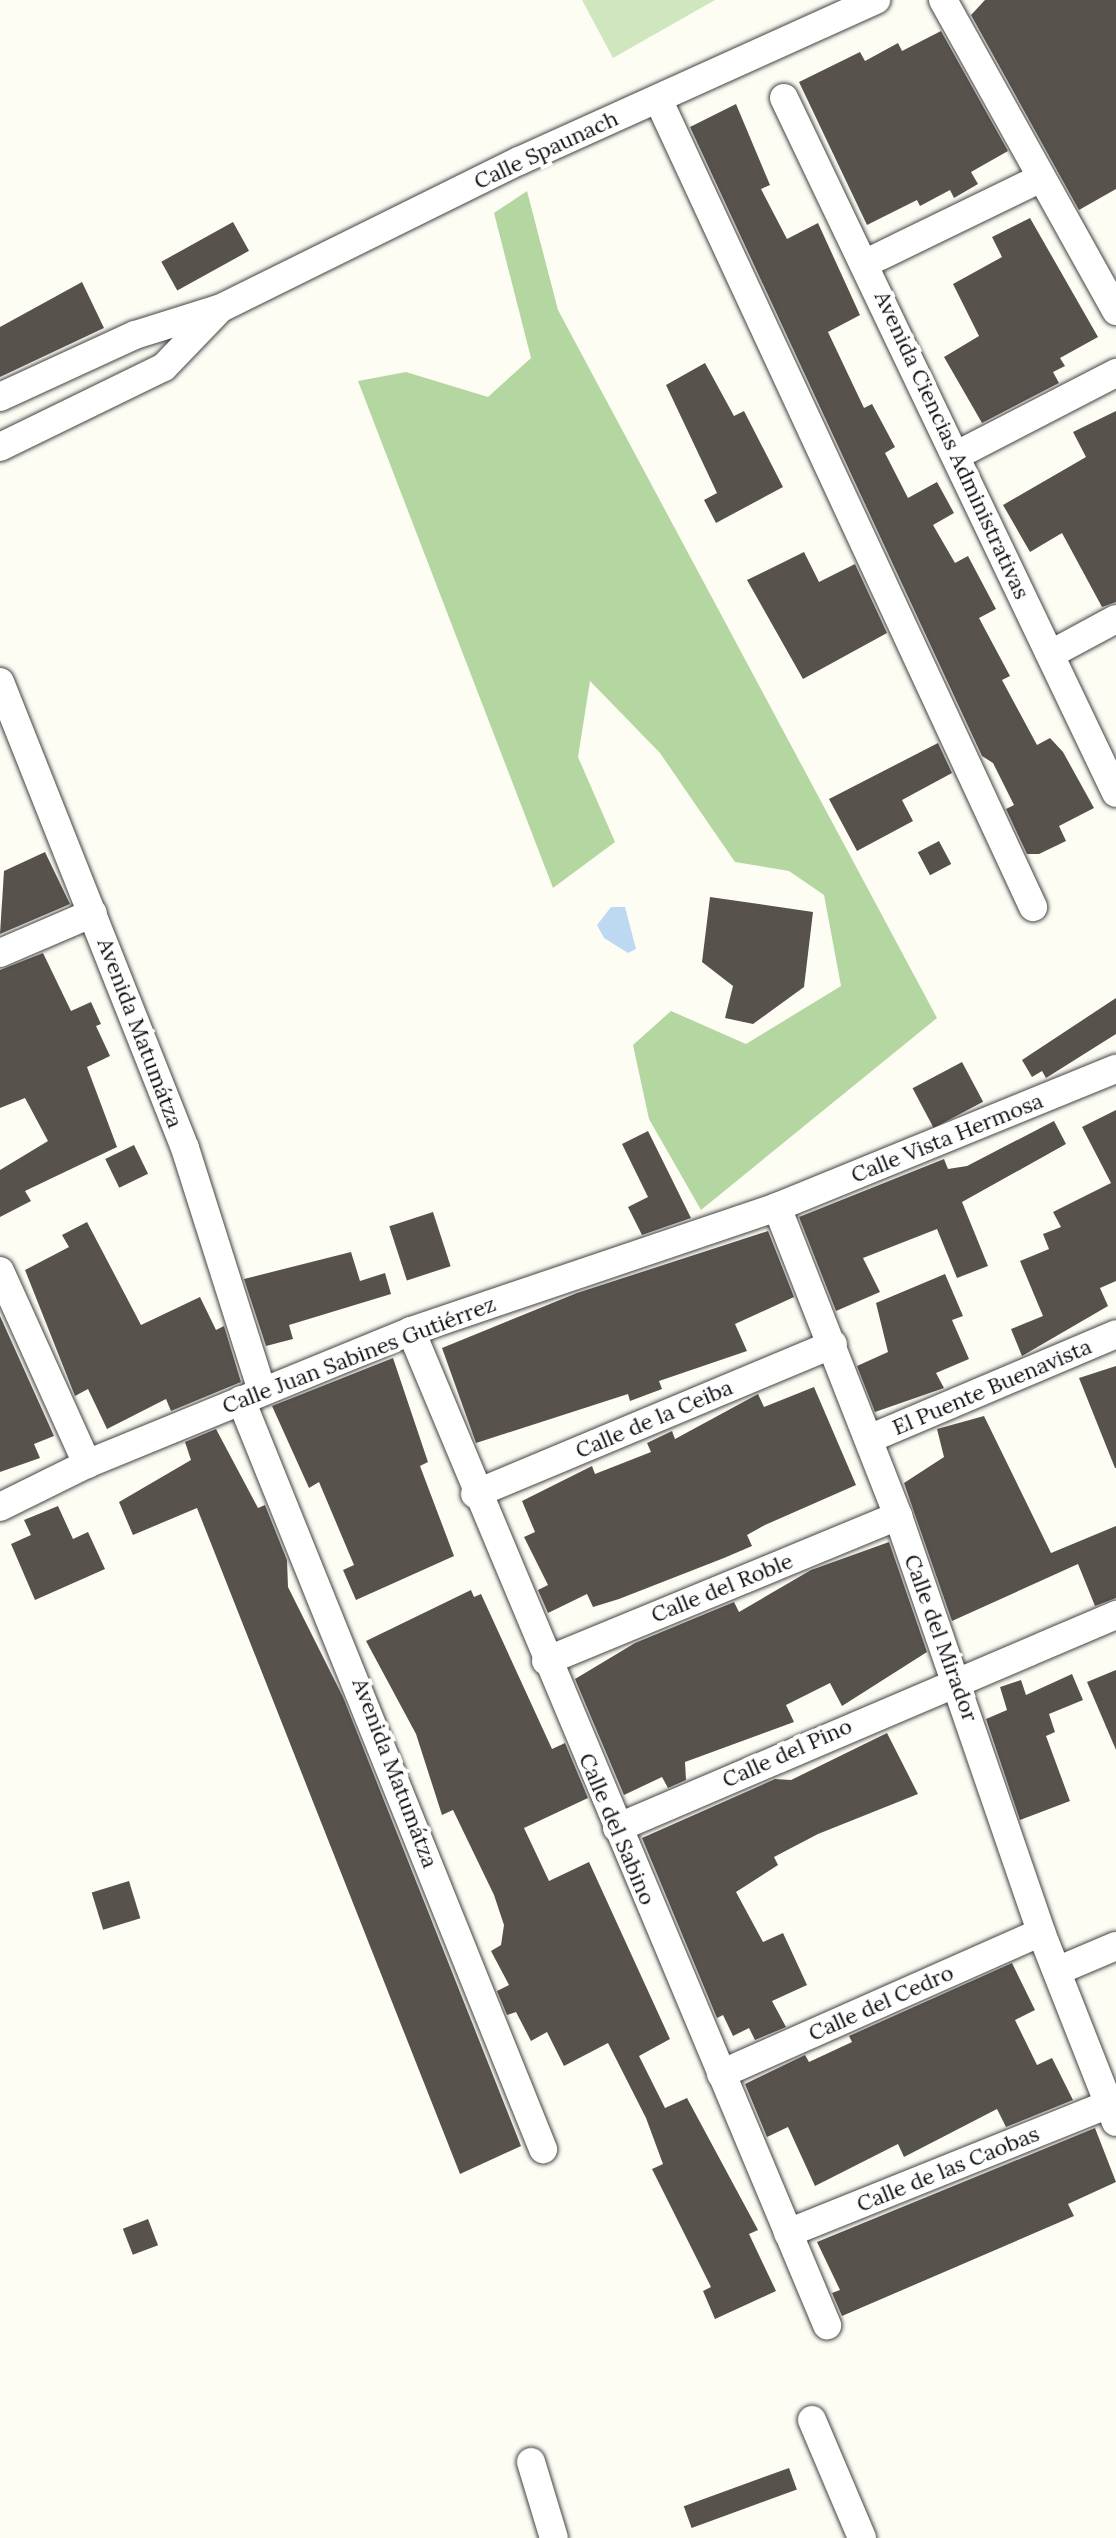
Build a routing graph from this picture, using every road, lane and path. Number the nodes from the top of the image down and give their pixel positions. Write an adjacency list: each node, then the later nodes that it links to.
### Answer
1 (876, 0): 4 (street, Calle Spaunach)
2 (943, 0): 5 (street)
3 (784, 98): 6 (street, Avenida Ciencias Administrativas)
4 (658, 99): 7 (street, Calle Spaunach); 17 (street)
5 (1041, 178): 6 (street); 8 (street)
6 (866, 263): 12 (street, Avenida Ciencias Administrativas)
7 (221, 308): 10 (street); 11 (street)
8 (1116, 311)
9 (1116, 373): 12 (street)
10 (0, 397)
11 (0, 447)
12 (957, 455): 14 (street, Avenida Ciencias Administrativas)
13 (1116, 619): 14 (street)
14 (1051, 654): 16 (street, Avenida Ciencias Administrativas)
15 (0, 682): 18 (street, Avenida Matumátza)
16 (1116, 793)
17 (1033, 907)
18 (93, 913): 19 (street); 26 (street, Avenida Matumátza)
19 (0, 953)
20 (1116, 1069): 21 (street, Calle Vista Hermosa)
21 (777, 1207): 23 (street, Calle Juan Sabines Gutiérrez); 25 (street, Calle del Mirador)
22 (0, 1271): 28 (street)
23 (411, 1331): 26 (street, Calle Juan Sabines Gutiérrez); 29 (street, Calle del Sabino)
24 (1116, 1334): 27 (street, El Puente Buenavista)
25 (833, 1344): 27 (street, Calle del Mirador); 29 (street, Calle de la Ceiba)
26 (252, 1396): 28 (street, Calle Juan Sabines Gutiérrez); 41 (street, Avenida Matumátza)
27 (869, 1439): 31 (street, Calle del Mirador)
28 (87, 1464): 30 (street, Calle Juan Sabines Gutiérrez)
29 (475, 1494): 33 (street, Calle del Sabino)
30 (0, 1507)
31 (898, 1516): 33 (street, Calle del Roble); 34 (street, Calle del Mirador)
32 (1116, 1615): 34 (street, Calle del Pino)
33 (546, 1661): 35 (street, Calle del Sabino)
34 (957, 1678): 35 (street, Calle del Pino); 36 (street, Calle del Mirador)
35 (617, 1828): 39 (street, Calle del Sabino)
36 (1041, 1932): 38 (street, Calle del Mirador); 39 (street, Calle del Cedro)
37 (1116, 1946): 38 (street)
38 (1057, 1971): 40 (street, Calle del Mirador)
39 (721, 2074): 42 (street, Calle del Sabino)
40 (1112, 2113): 42 (street, Calle de las Caobas)
41 (543, 2149)
42 (788, 2233): 43 (street, Calle del Sabino)
43 (827, 2325)
44 (812, 2420): 47 (street)
45 (531, 2462): 46 (street)
46 (554, 2538)
47 (862, 2538)

